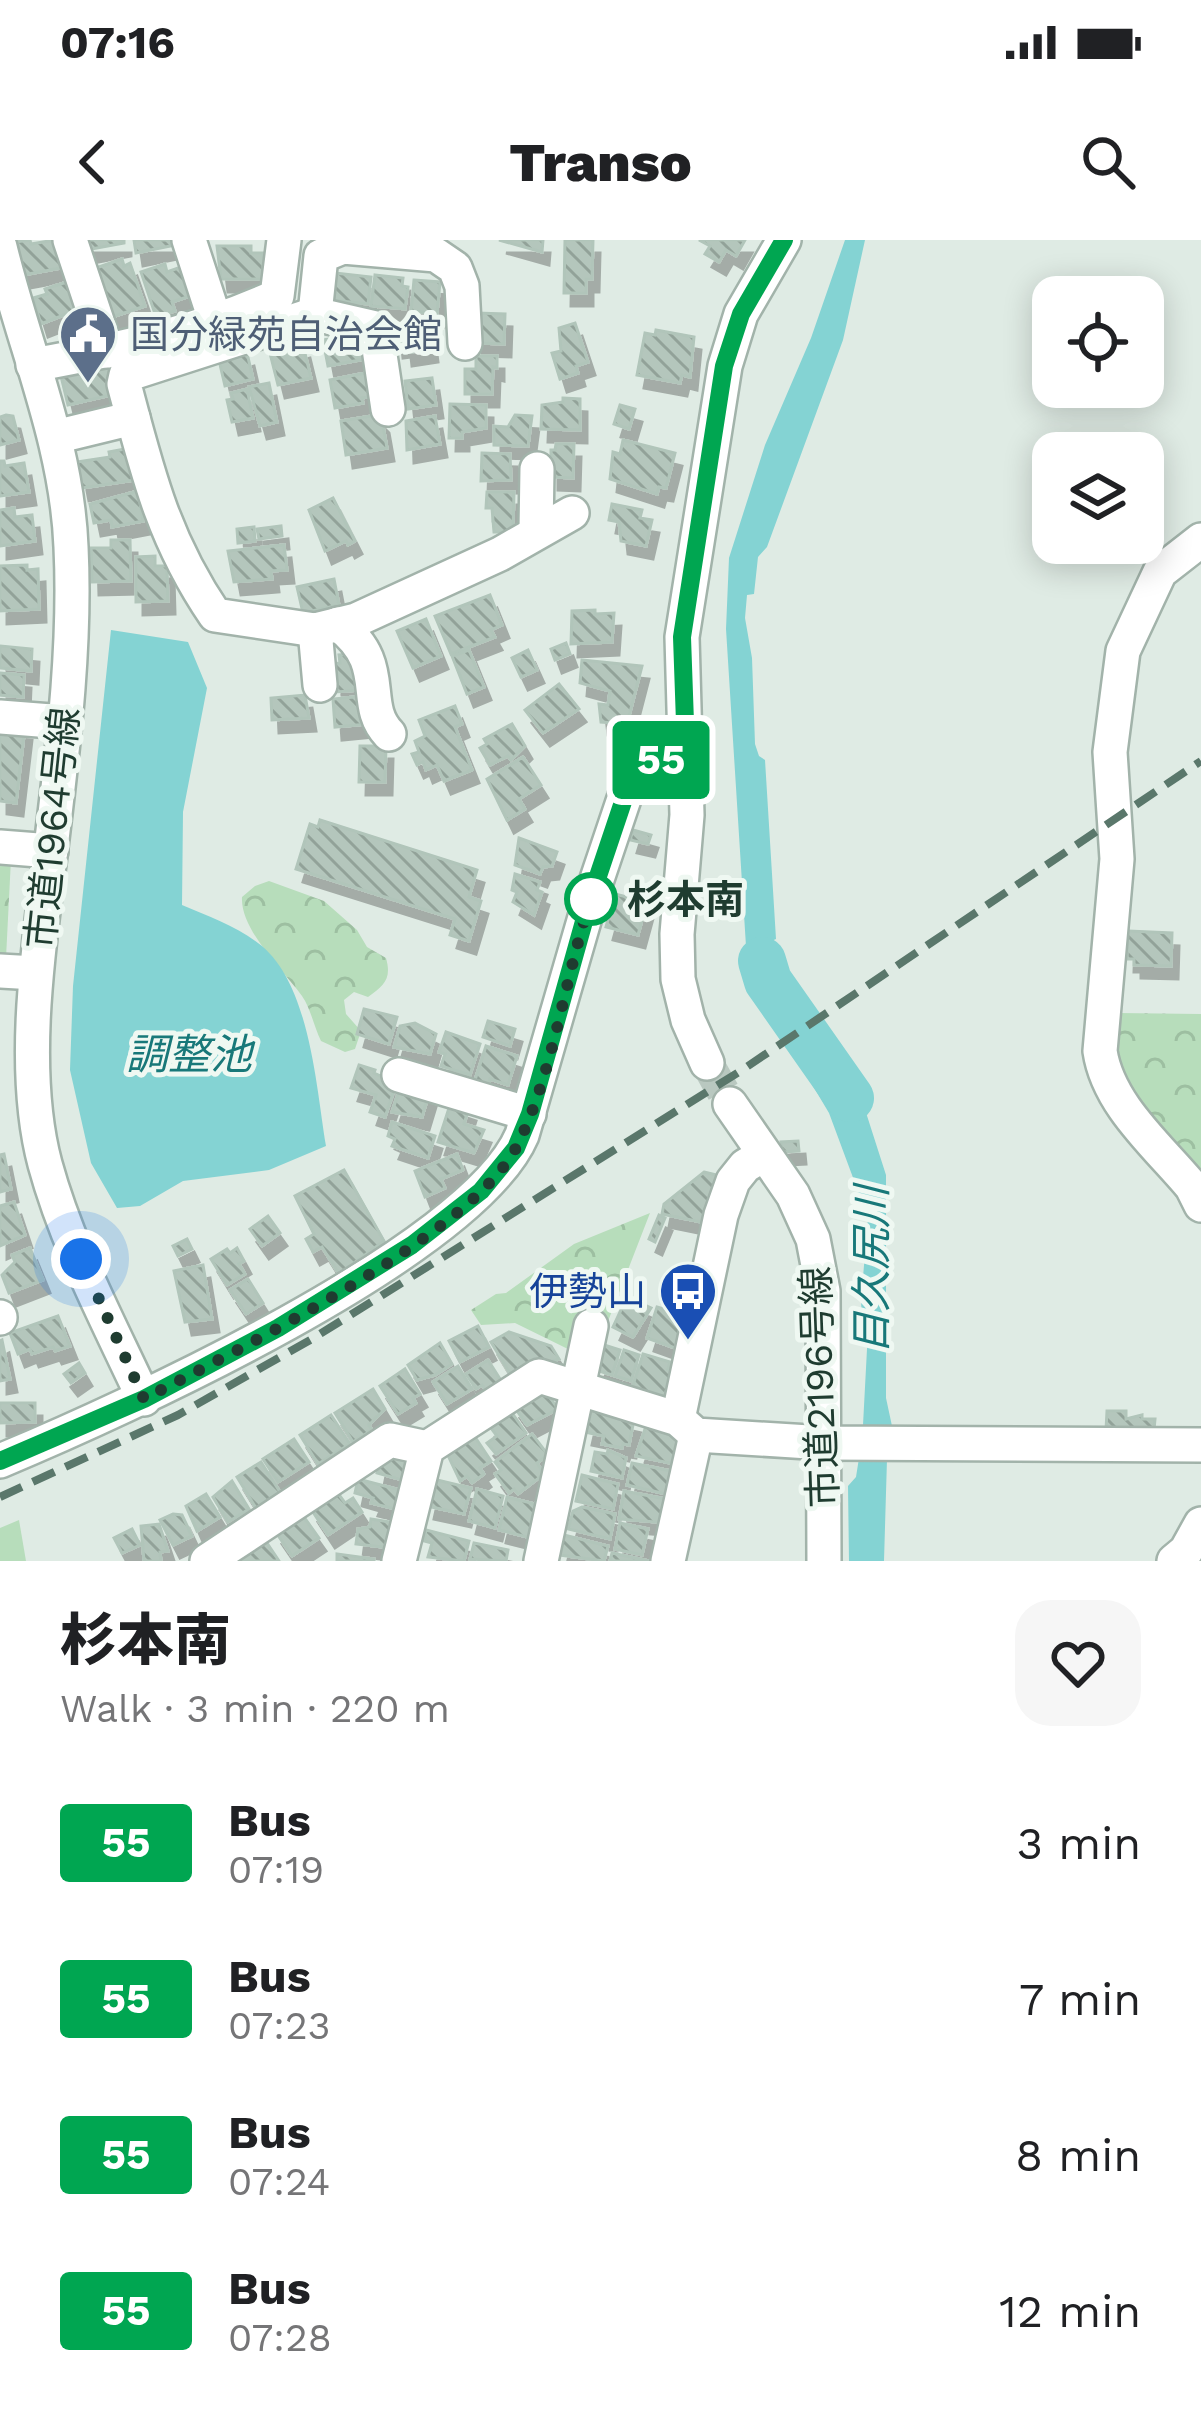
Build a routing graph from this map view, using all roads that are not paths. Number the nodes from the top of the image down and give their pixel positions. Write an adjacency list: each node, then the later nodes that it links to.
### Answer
1 (70, 240): 9 (street)
2 (189, 240): 7 (street)
3 (284, 240): 7 (street)
4 (784, 240): 23 (street)
5 (0, 247): 10 (street, 市道1964号線)
6 (315, 314): 8 (street); 11 (street); 12 (street)
7 (216, 323): 9 (street)
8 (465, 343)
9 (107, 351): 10 (street)
10 (33, 364): 13 (street, 市道1964号線)
11 (388, 410)
12 (133, 418): 13 (street); 18 (street)
13 (55, 437): 21 (street, 市道1964号線)
14 (537, 469): 16 (street)
15 (572, 513): 16 (street)
16 (536, 531): 18 (street)
17 (1201, 540): 33 (street)
18 (327, 627): 19 (street); 22 (street)
19 (320, 685)
20 (0, 717): 21 (street)
21 (64, 722): 25 (street, 市道1964号線)
22 (389, 734)
23 (686, 751): 28 (street); 31 (street)
24 (0, 847): 25 (street)
25 (51, 851): 27 (street, 市道1964号線)
26 (0, 971): 27 (street)
27 (35, 973): 36 (street, 市道1964号線)
28 (707, 1063)
29 (399, 1075): 31 (street)
30 (730, 1104): 32 (street, 市道2196号線)
31 (530, 1114): 36 (street)
32 (764, 1155): 37 (street); 38 (street, 市道2196号線)
33 (1201, 1205)
34 (591, 1326): 35 (street)
35 (578, 1387): 37 (street); 40 (street); 45 (street)
36 (144, 1399): 41 (street)
37 (687, 1427): 38 (street); 46 (street)
38 (834, 1443): 39 (street); 47 (street, 市道2196号線)
39 (1201, 1445)
40 (427, 1448): 43 (street); 44 (street)
41 (0, 1461)
42 (1201, 1524): 48 (street)
43 (207, 1561)
44 (399, 1561)
45 (541, 1561)
46 (668, 1561)
47 (824, 1561)
48 (1174, 1561)

